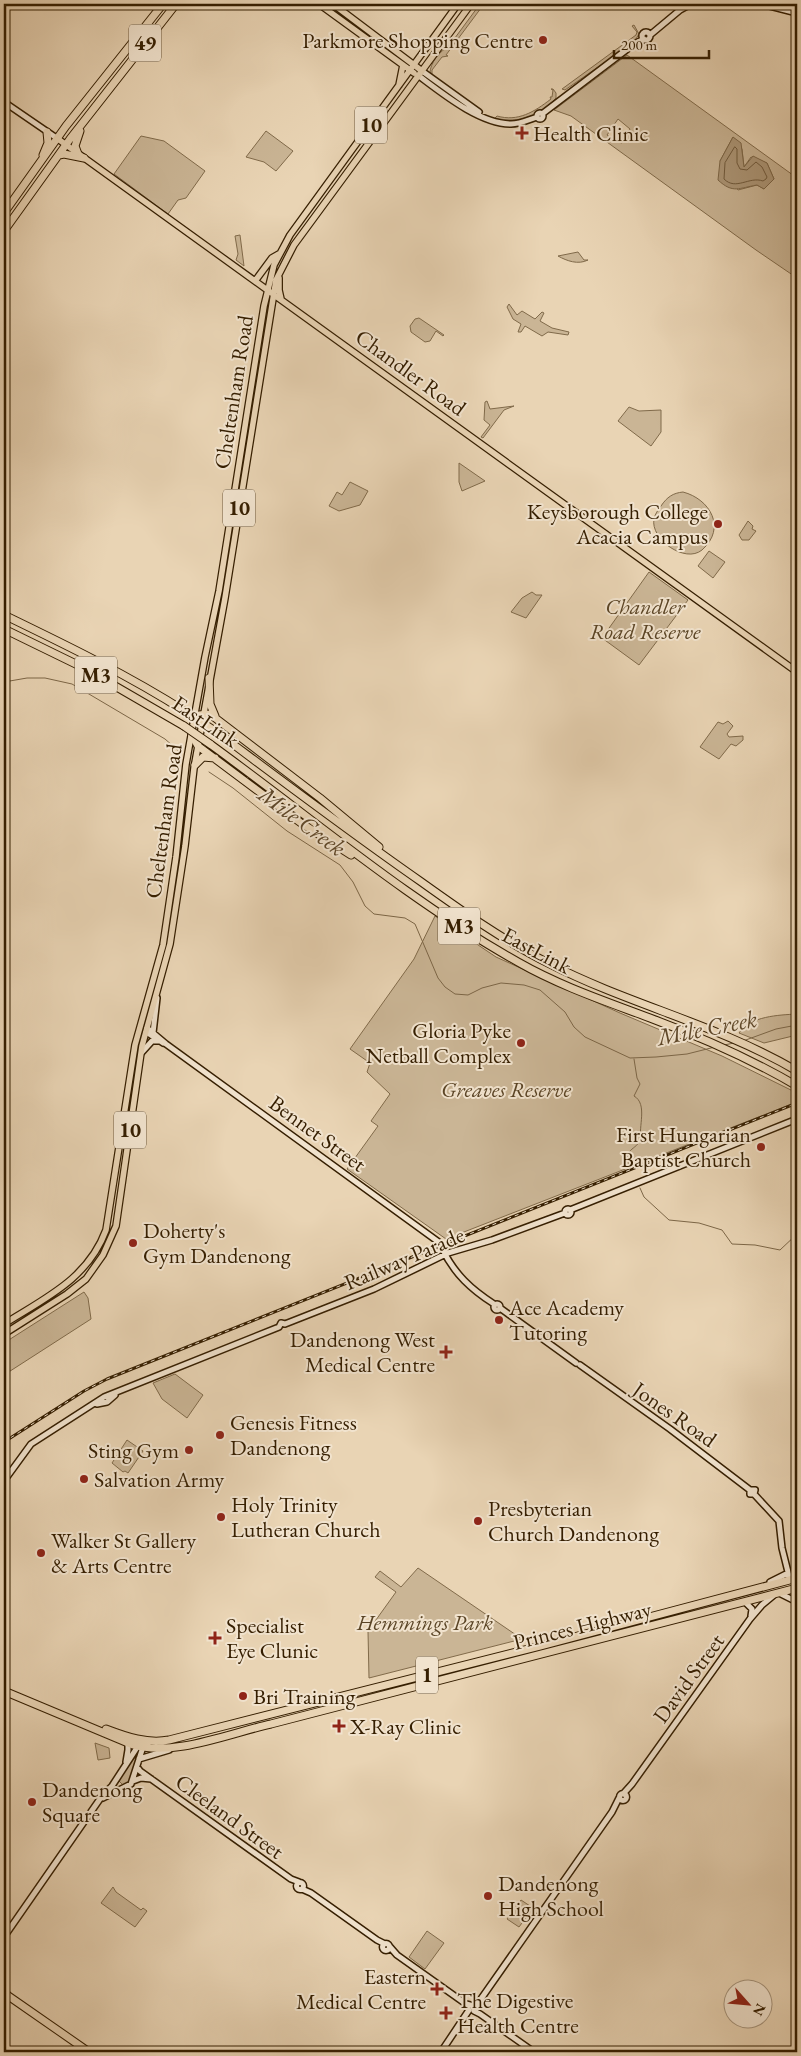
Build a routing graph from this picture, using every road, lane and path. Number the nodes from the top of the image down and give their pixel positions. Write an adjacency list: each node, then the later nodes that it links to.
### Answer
1 (163, 4): 21 (highway, 49)
2 (176, 4): 19 (highway, 49)
3 (319, 4): 14 (main road)
4 (333, 4): 12 (main road)
5 (458, 4): 13 (main road, Cheltenham Road / 10)
6 (471, 4): 16 (main road, Cheltenham Road / 10)
7 (686, 4): 10 (main road)
8 (691, 4): 10 (main road)
9 (761, 4): 11 (main road)
10 (680, 8): 16 (main road)
11 (797, 13)
12 (395, 50): 13 (main road); 15 (main road)
13 (420, 57): 15 (main road, Cheltenham Road / 10)
14 (403, 65): 15 (main road); 17 (main road)
15 (413, 68): 16 (main road); 17 (main road, Cheltenham Road / 10)
16 (420, 74): 29 (main road, Cheltenham Road / 10)
17 (399, 87): 28 (main road, Cheltenham Road / 10)
18 (4, 102): 20 (main road, Chandler Road)
19 (84, 122): 22 (highway, 49); 24 (highway)
20 (48, 132): 21 (main road, Chandler Road); 25 (highway)
21 (58, 139): 22 (main road, Chandler Road); 25 (highway, 49)
22 (67, 145): 23 (highway, 49); 24 (main road, Chandler Road)
23 (59, 155): 24 (highway); 27 (highway, 49)
24 (81, 156): 30 (main road, Chandler Road)
25 (32, 175): 26 (highway, 49)
26 (4, 213)
27 (4, 232)
28 (279, 254): 30 (main road); 31 (main road, Cheltenham Road / 10)
29 (280, 269): 32 (main road, Cheltenham Road / 10); 33 (main road)
30 (255, 281): 31 (main road, Chandler Road)
31 (267, 290): 32 (main road, Chandler Road); 37 (main road, Cheltenham Road / 10)
32 (273, 294): 33 (main road, Chandler Road); 35 (main road, Cheltenham Road / 10)
33 (281, 300): 34 (main road, Chandler Road)
34 (287, 304): 35 (main road); 41 (main road, Chandler Road)
35 (270, 310): 36 (main road, Cheltenham Road / 10)
36 (252, 432): 37 (main road); 38 (main road, Cheltenham Road / 10)
37 (243, 441): 38 (main road, Cheltenham Road / 10)
38 (224, 584): 42 (main road, Cheltenham Road / 10); 44 (main road, Cheltenham Road / 10)
39 (4, 614): 51 (highway, EastLink / M3, bridge)
40 (4, 630): 50 (highway, EastLink / M3, bridge)
41 (797, 672)
42 (209, 678): 43 (main road, Cheltenham Road / 10); 45 (highway)
43 (203, 714): 44 (highway); 45 (highway); 47 (main road, Cheltenham Road / 10)
44 (194, 721): 46 (main road, Cheltenham Road / 10)
45 (228, 729): 51 (highway)
46 (192, 735): 47 (highway); 52 (main road, Cheltenham Road / 10)
47 (198, 746): 48 (highway); 49 (main road, Cheltenham Road / 10)
48 (216, 758): 49 (highway); 50 (highway)
49 (194, 765): 53 (main road, Cheltenham Road / 10)
50 (378, 869): 64 (highway, EastLink / M3)
51 (407, 872): 61 (highway, EastLink / M3)
52 (166, 924): 53 (main road); 55 (main road, Cheltenham Road / 10)
53 (173, 927): 54 (main road, Cheltenham Road / 10)
54 (158, 988): 56 (main road, Cheltenham Road / 10); 57 (main road)
55 (140, 1026): 56 (main road); 62 (main road, Cheltenham Road / 10)
56 (147, 1030): 57 (main road, Bennet Street); 58 (main road, Bennet Street); 60 (main road, Cheltenham Road / 10)
57 (154, 1032): 59 (main road, Bennet Street)
58 (159, 1041): 59 (main road, Bennet Street); 60 (main road)
59 (166, 1044): 66 (main road, Bennet Street, bridge)
60 (142, 1052): 63 (main road, Cheltenham Road / 10)
61 (797, 1071)
62 (129, 1084): 63 (main road); 67 (main road, Cheltenham Road / 10)
63 (137, 1085): 68 (main road, Cheltenham Road / 10)
64 (797, 1086)
65 (797, 1119): 66 (main road, Railway Parade)
66 (444, 1251): 71 (main road, Railway Parade); 72 (main road, Jones Road)
67 (78, 1275): 68 (main road); 69 (main road, Cheltenham Road / 10)
68 (84, 1281): 70 (main road, Cheltenham Road / 10)
69 (4, 1324)
70 (4, 1333)
71 (4, 1481)
72 (791, 1577): 73 (highway); 78 (highway, Princes Highway / 1)
73 (795, 1591): 74 (highway, Princes Highway / 1); 76 (main road)
74 (777, 1594): 75 (highway, Princes Highway / 1); 76 (main road); 77 (main road, David Street)
75 (745, 1602): 77 (main road); 79 (highway, Princes Highway / 1)
76 (797, 1602)
77 (750, 1619): 101 (main road, David Street)
78 (579, 1636): 79 (highway); 80 (highway, Princes Highway / 1)
79 (592, 1640): 80 (highway, Princes Highway / 1)
80 (546, 1648): 83 (highway, Princes Highway / 1); 85 (highway, Princes Highway / 1)
81 (4, 1687): 90 (highway, 1)
82 (4, 1692): 89 (highway, 1)
83 (274, 1713): 84 (highway, Princes Highway / 1); 85 (highway)
84 (261, 1716): 86 (highway); 87 (highway, Princes Highway / 1)
85 (289, 1720): 86 (highway, Princes Highway / 1)
86 (267, 1725): 88 (highway, Princes Highway / 1)
87 (208, 1730): 88 (highway); 90 (highway, Princes Highway / 1)
88 (214, 1738): 91 (highway, Princes Highway / 1)
89 (128, 1743): 90 (highway, 1); 93 (main road)
90 (142, 1744): 91 (highway, Princes Highway / 1); 92 (main road); 93 (main road)
91 (186, 1745): 92 (main road)
92 (139, 1759): 94 (main road)
93 (125, 1764): 95 (main road)
94 (137, 1766): 96 (main road, Cleeland Street); 97 (main road)
95 (117, 1776): 97 (main road); 98 (main road)
96 (151, 1779): 97 (main road, Cleeland Street); 101 (main road, Cleeland Street)
97 (131, 1784): 98 (main road, Cleeland Street)
98 (100, 1800): 99 (main road)
99 (4, 1936)
100 (5, 1993): 102 (highway)
101 (471, 2008): 103 (main road, David Street); 104 (main road, Cleeland Street)
102 (89, 2052)
103 (441, 2052)
104 (534, 2052)

